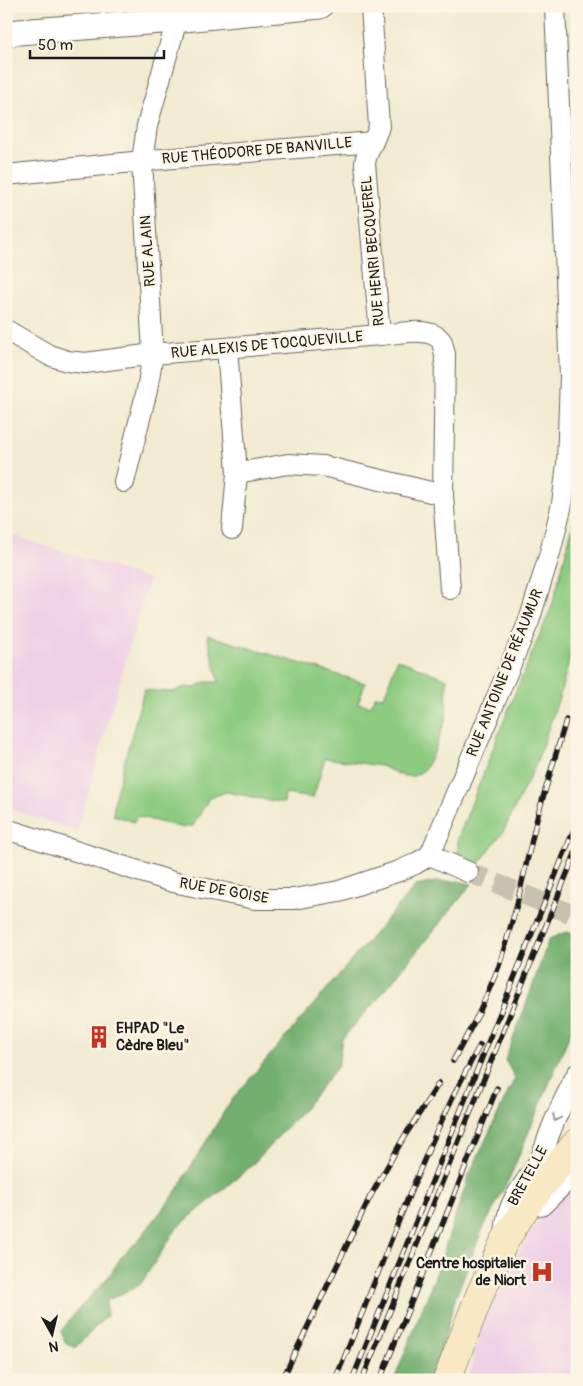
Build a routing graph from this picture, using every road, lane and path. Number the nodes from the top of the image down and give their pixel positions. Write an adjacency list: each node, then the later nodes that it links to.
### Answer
1 (320, 6): 4 (street)
2 (372, 6): 7 (street, RUE HENRI BECQUEREL)
3 (555, 6): 20 (street, RUE ANTOINE DE RÉAUMUR)
4 (218, 11): 5 (street)
5 (174, 20): 6 (street); 8 (street, RUE ALAIN)
6 (6, 32)
7 (373, 142): 8 (street, RUE THÉODORE DE BANVILLE); 11 (street, RUE HENRI BECQUEREL)
8 (142, 161): 9 (street, RUE THÉODORE DE BANVILLE); 13 (street, RUE ALAIN)
9 (6, 175)
10 (6, 330): 13 (street, RUE ALEXIS DE TOCQUEVILLE)
11 (380, 335): 12 (street, RUE ALEXIS DE TOCQUEVILLE); 16 (street, RUE HENRI BECQUEREL)
12 (226, 349): 13 (street, RUE ALEXIS DE TOCQUEVILLE); 14 (street)
13 (153, 354): 15 (street, RUE ALAIN)
14 (237, 473): 16 (street); 17 (street)
15 (124, 482)
16 (443, 495): 18 (street, RUE HENRI BECQUEREL)
17 (232, 529)
18 (450, 590)
19 (6, 829): 20 (street, RUE DE GOISE)
20 (430, 855): 21 (street)
21 (468, 872)
22 (577, 1074): 25 (street, BRETELLE, one-way to 25)
23 (577, 1142): 25 (main road)
24 (577, 1171): 25 (street, BRETELLE)
25 (504, 1242): 26 (main road)
26 (464, 1336): 27 (main road); 28 (main road)
27 (448, 1380)
28 (458, 1380)

